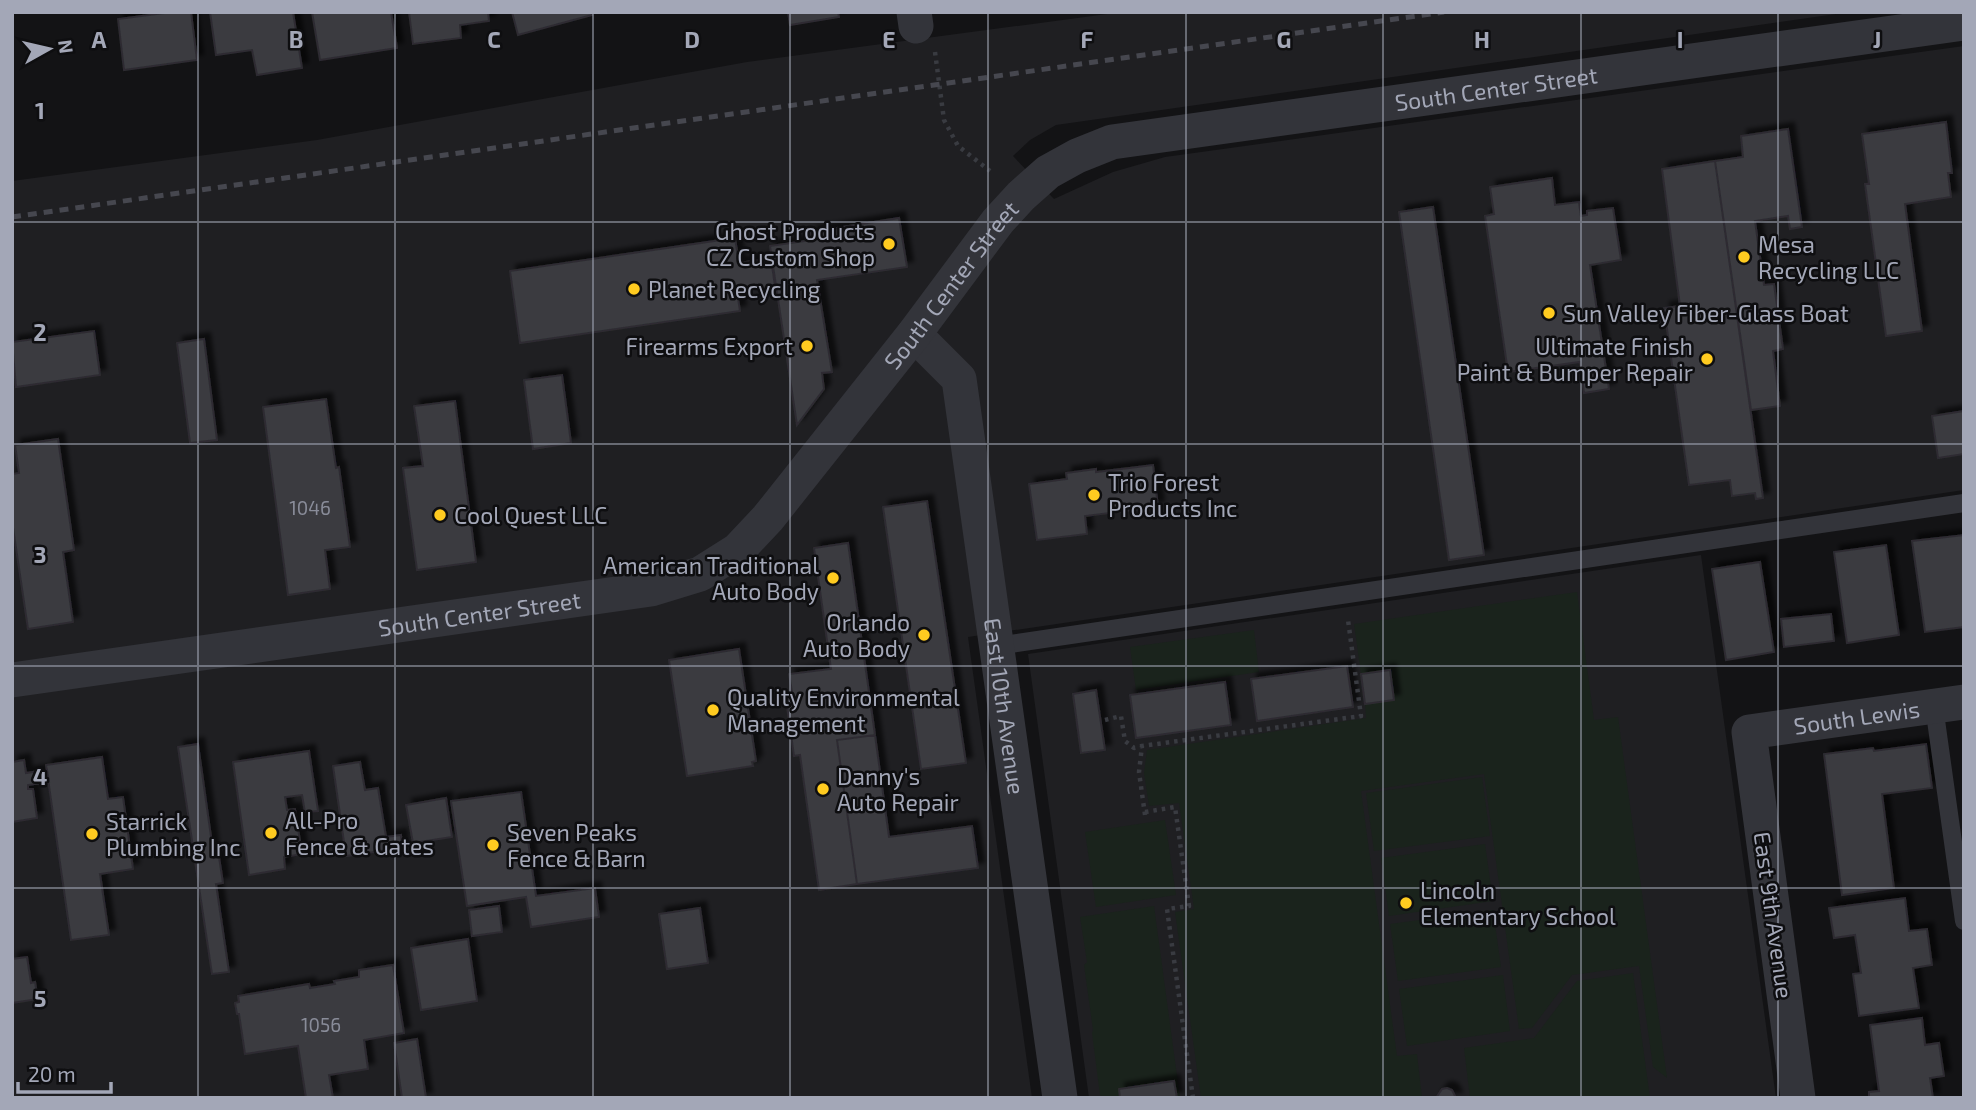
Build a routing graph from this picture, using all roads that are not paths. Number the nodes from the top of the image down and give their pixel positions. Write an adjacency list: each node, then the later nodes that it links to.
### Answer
1 (1964, 23): 2 (street, South Center Street)
2 (914, 334): 4 (street, East 10th Avenue); 5 (street, South Center Street)
3 (1964, 503): 4 (lane)
4 (997, 646): 9 (street, East 10th Avenue)
5 (12, 680)
6 (1949, 704): 7 (street, South Lewis); 8 (lane)
7 (1749, 732): 10 (street, East 9th Avenue)
8 (1964, 921)
9 (1060, 1098)
10 (1798, 1098)

